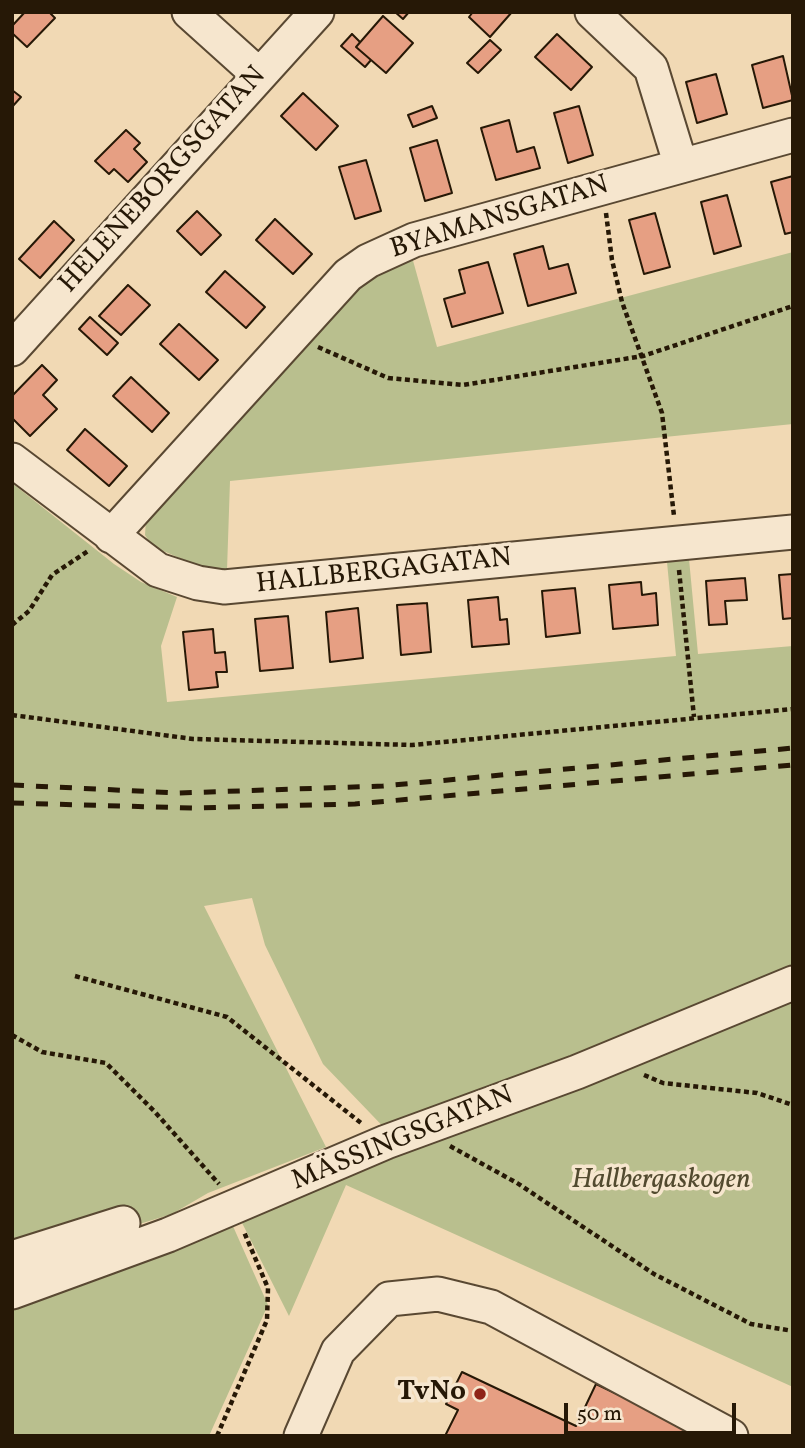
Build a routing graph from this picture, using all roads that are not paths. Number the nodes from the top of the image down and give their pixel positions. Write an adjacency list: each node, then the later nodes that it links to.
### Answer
1 (189, 12): 4 (street)
2 (317, 12): 4 (street, HELENEBORGSGATAN)
3 (592, 12): 6 (street)
4 (260, 75): 7 (street, HELENEBORGSGATAN)
5 (793, 135): 6 (street, BYAMANSGATAN)
6 (681, 166): 10 (street, BYAMANSGATAN)
7 (12, 349)
8 (12, 460): 10 (street, HALLBERGAGATAN)
9 (793, 532): 10 (street, HALLBERGAGATAN)
10 (111, 536)
11 (793, 983): 14 (street, MÄSSINGSGATAN)
12 (124, 1223): 13 (street)
13 (12, 1258)
14 (12, 1292)
15 (301, 1436): 16 (street)
16 (731, 1436)

